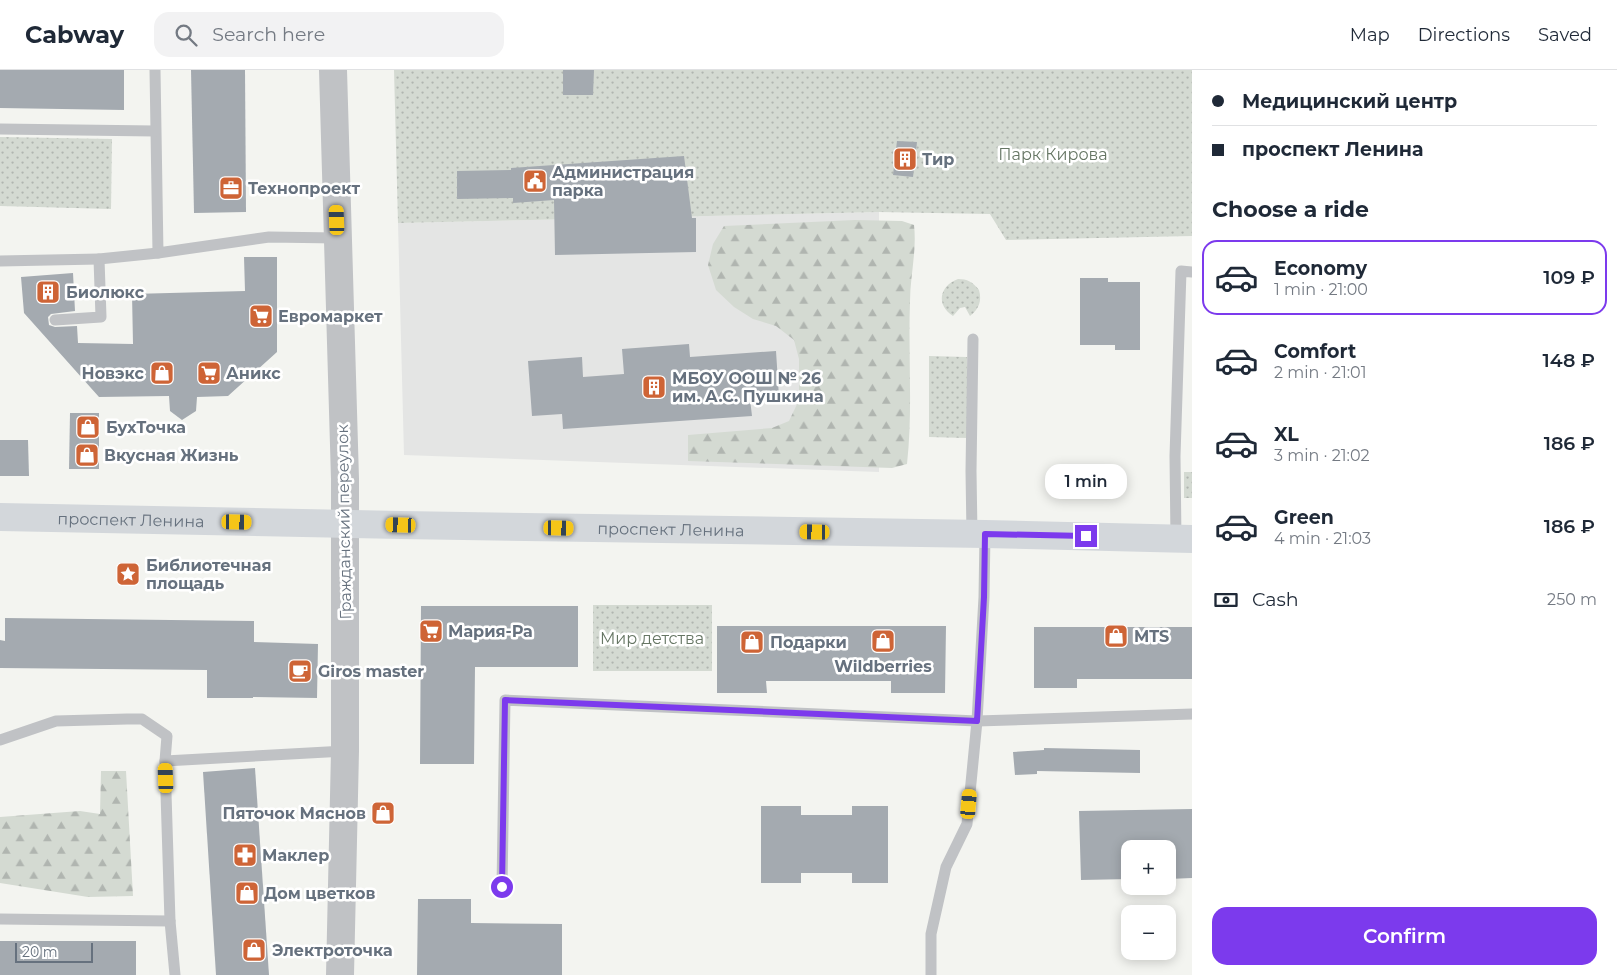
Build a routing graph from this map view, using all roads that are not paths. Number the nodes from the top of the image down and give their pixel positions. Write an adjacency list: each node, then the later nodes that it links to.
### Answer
1 (155, 70): 4 (lane)
2 (333, 70): 5 (street, Гражданский переулок)
3 (0, 129): 4 (lane)
4 (155, 131): 6 (lane)
5 (338, 238): 6 (lane); 13 (street, Гражданский переулок)
6 (158, 253): 7 (lane)
7 (99, 258): 8 (lane); 10 (lane)
8 (0, 261)
9 (1192, 272): 15 (lane)
10 (55, 320)
11 (973, 339): 14 (lane)
12 (0, 517): 13 (main road, проспект Ленина)
13 (345, 523): 14 (main road, проспект Ленина); 19 (street, Гражданский переулок)
14 (979, 534): 15 (main road, проспект Ленина); 17 (lane)
15 (1184, 539)
16 (1192, 714): 17 (lane)
17 (977, 721): 21 (lane); 26 (lane)
18 (0, 740): 20 (lane)
19 (345, 751): 20 (lane); 25 (street, Гражданский переулок)
20 (165, 761): 23 (lane)
21 (502, 887)
22 (0, 919): 23 (lane)
23 (170, 921): 24 (lane)
24 (175, 975)
25 (340, 975)
26 (931, 975)

